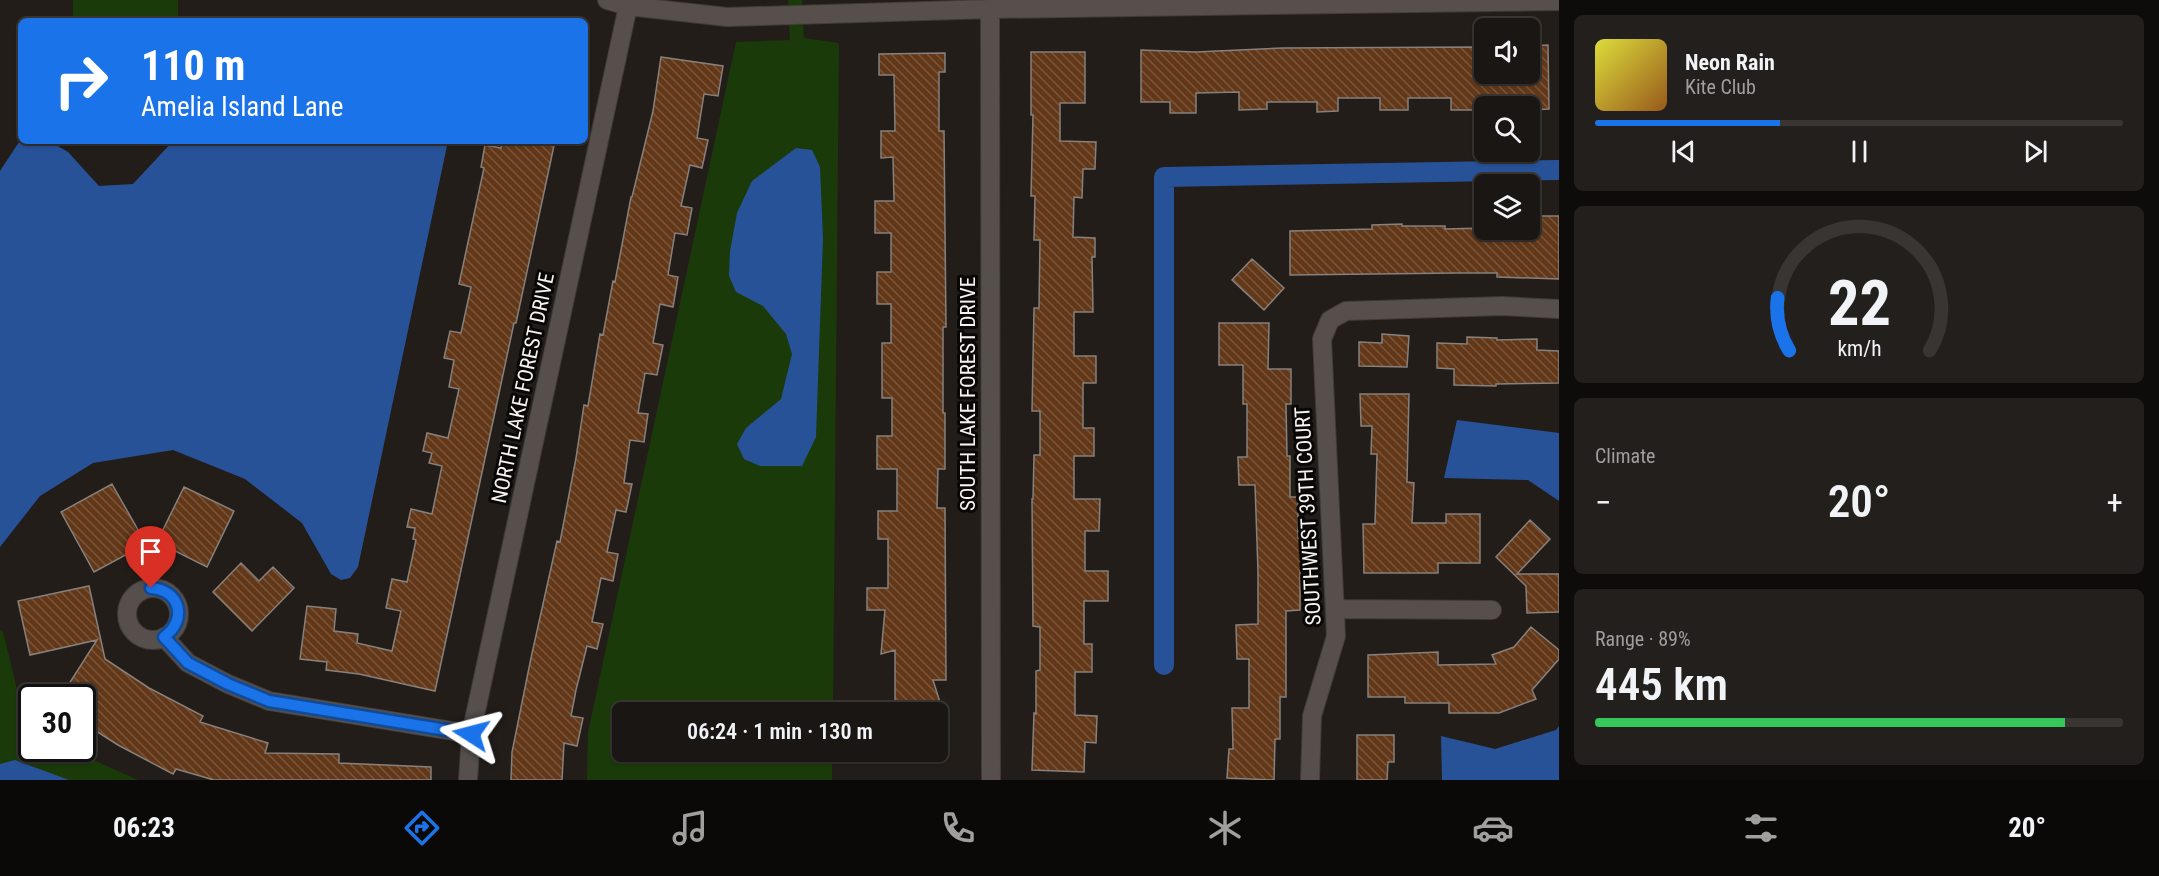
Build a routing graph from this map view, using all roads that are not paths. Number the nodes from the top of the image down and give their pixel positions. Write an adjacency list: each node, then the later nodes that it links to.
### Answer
1 (607, 0): 3 (street)
2 (1559, 1): 4 (street)
3 (628, 6): 4 (street); 9 (street, NORTH LAKE FOREST DRIVE)
4 (990, 9): 11 (street, SOUTH LAKE FOREST DRIVE)
5 (1559, 309): 6 (street, SOUTHWEST 39TH COURT)
6 (1335, 609): 7 (street); 12 (street, SOUTHWEST 39TH COURT)
7 (1492, 610)
8 (164, 637): 9 (street)
9 (471, 734): 10 (street, NORTH LAKE FOREST DRIVE)
10 (468, 780)
11 (992, 780)
12 (1310, 780)

